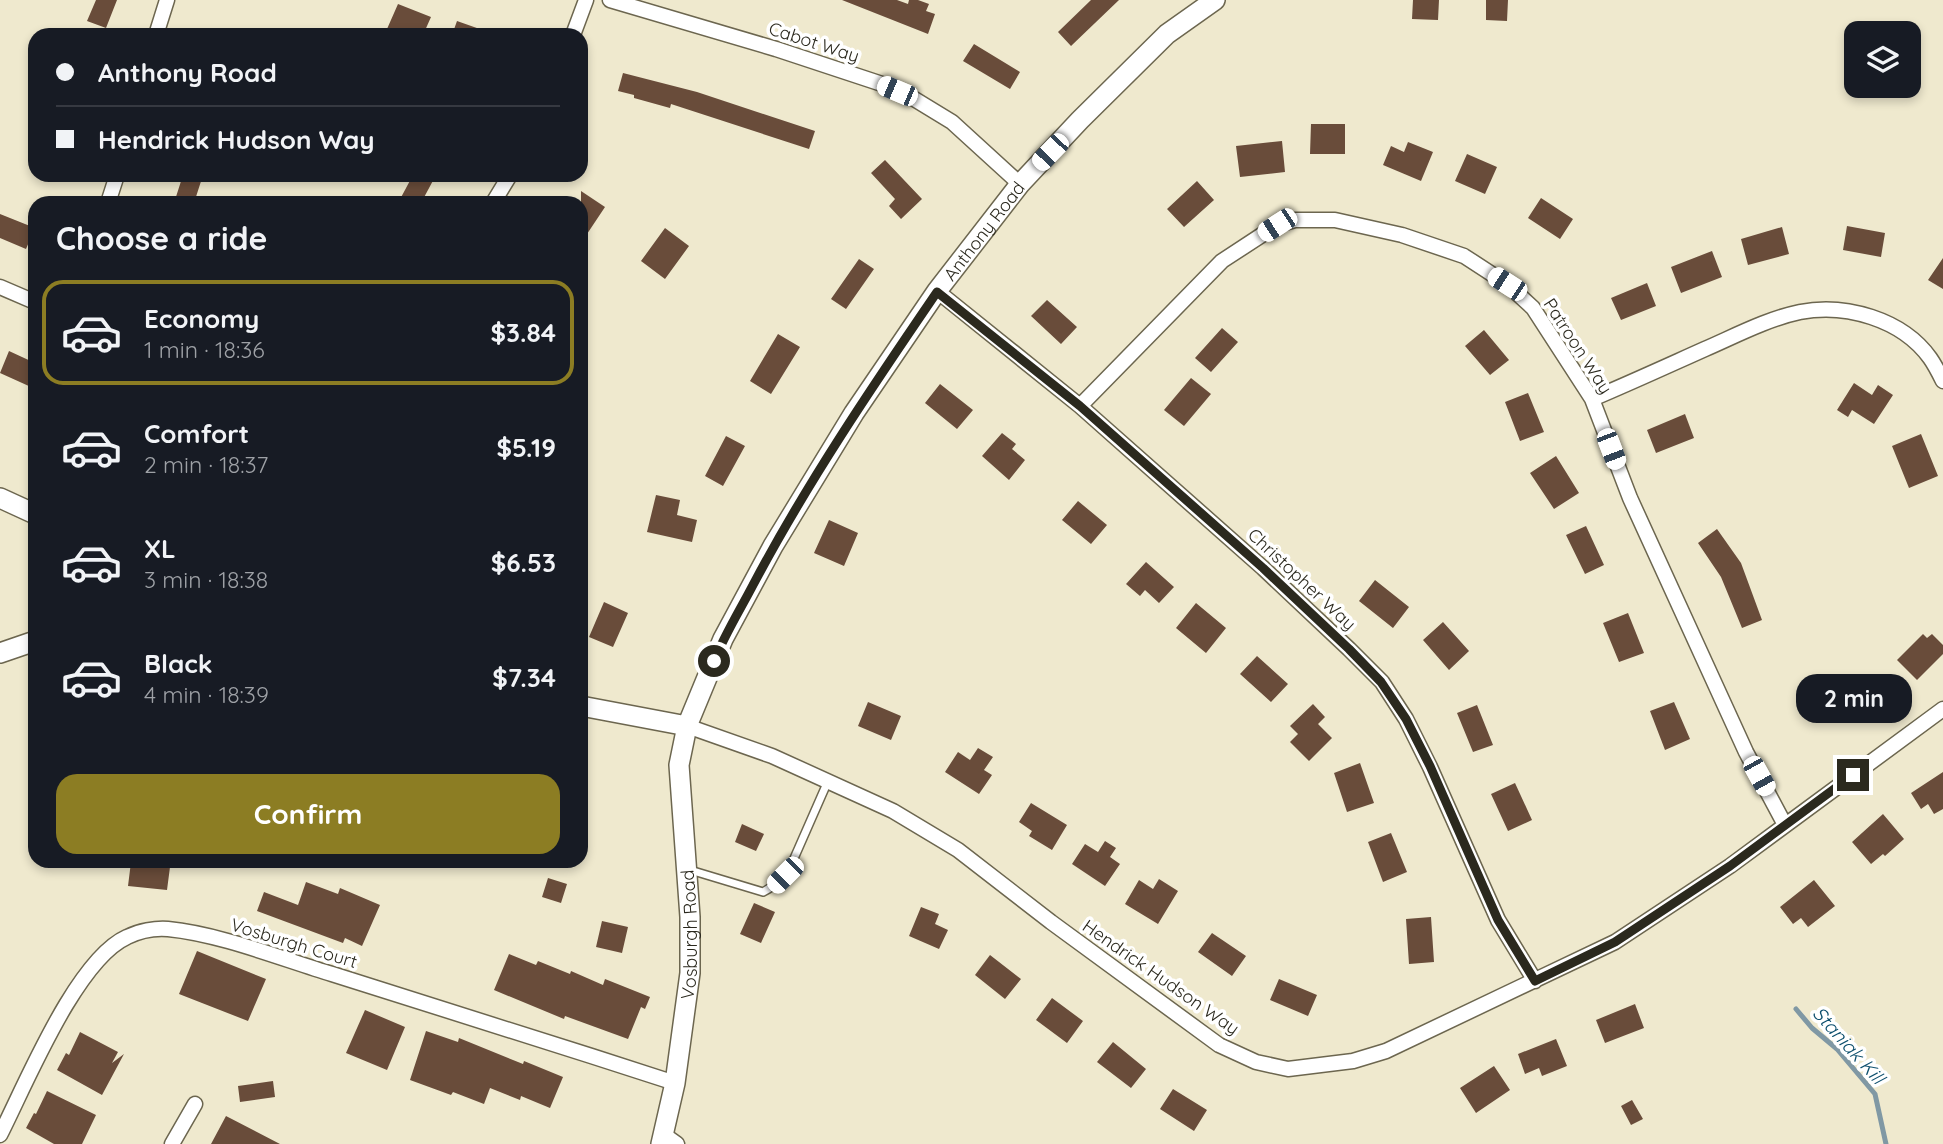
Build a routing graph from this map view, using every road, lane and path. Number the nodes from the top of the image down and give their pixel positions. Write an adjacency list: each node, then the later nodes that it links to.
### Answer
1 (167, 0): 5 (street)
2 (586, 0): 6 (street)
3 (610, 0): 7 (street, Cabot Way)
4 (1215, 0): 7 (street, Anthony Road)
5 (158, 28)
6 (576, 28)
7 (1020, 184): 9 (street, Anthony Road)
8 (0, 287): 10 (street)
9 (937, 292): 13 (street, Christopher Way); 20 (street, Anthony Road)
10 (28, 299)
11 (1943, 381): 12 (street)
12 (1592, 399): 13 (street, Patroon Way); 22 (street, Patroon Way)
13 (1080, 406): 24 (street, Christopher Way)
14 (0, 498): 15 (street)
15 (28, 511)
16 (28, 643): 17 (street)
17 (0, 653)
18 (588, 707): 20 (street)
19 (1943, 709): 22 (street, Hendrick Hudson Way)
20 (687, 726): 21 (street, Hendrick Hudson Way); 23 (street, Vosburgh Road)
21 (828, 781): 23 (lane); 24 (street, Hendrick Hudson Way)
22 (1786, 825): 24 (street, Hendrick Hudson Way)
23 (686, 869): 25 (street, Vosburgh Road)
24 (1535, 981)
25 (675, 1083): 27 (street, Vosburgh Court); 28 (street, Vosburgh Road)
26 (195, 1104): 29 (street)
27 (0, 1135)
28 (667, 1141)
29 (172, 1144)

